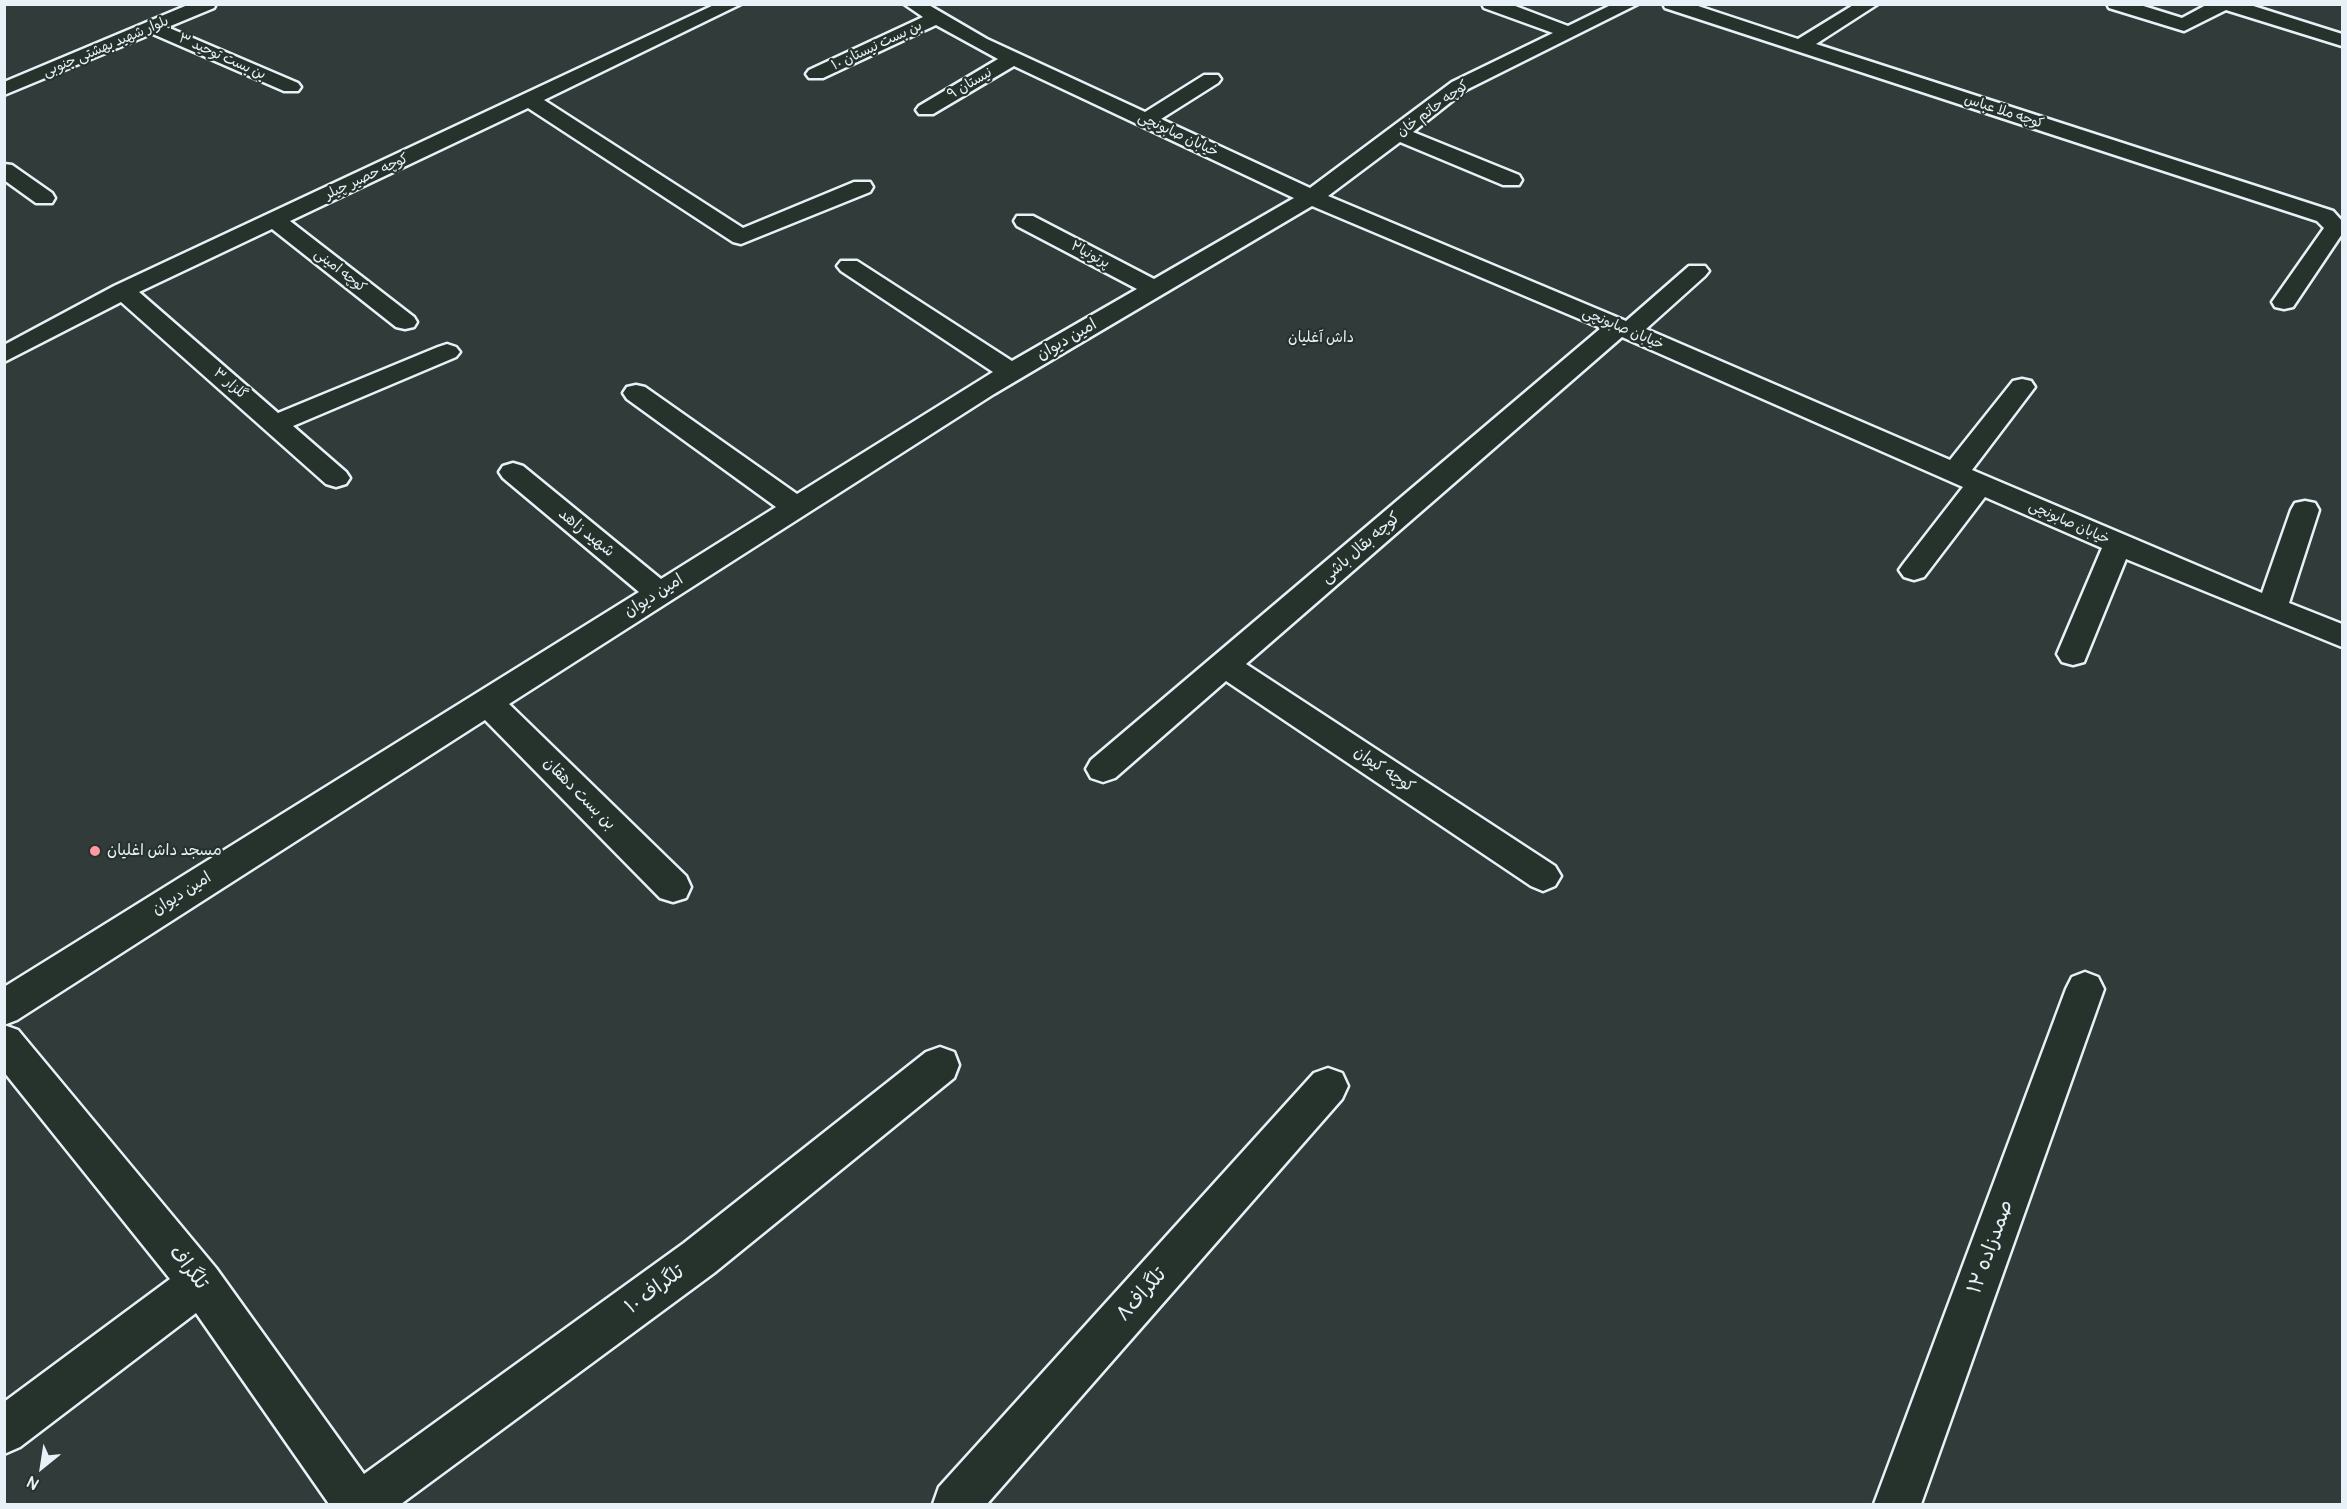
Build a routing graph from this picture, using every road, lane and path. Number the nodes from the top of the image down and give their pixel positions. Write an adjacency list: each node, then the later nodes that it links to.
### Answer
1 (207, 4): 11 (street, بلوار شهید بهشتی جنوبی)
2 (732, 4): 20 (street, کوچه حصیر چیلر)
3 (913, 4): 10 (street, خیابان صابونچی)
4 (1491, 4): 12 (street)
5 (1629, 4): 12 (street, کوچه حاتم خان)
6 (1672, 4): 14 (street, کوچه ملا عباس)
7 (1869, 4): 14 (street)
8 (2116, 4): 9 (street)
9 (2224, 4): 13 (street)
10 (938, 18): 15 (street, خیابان صابونچی); 16 (street, بن بست نیستان ۱۰)
11 (153, 27): 18 (street, ۳ بن بست توحید); 19 (street, بلوار شهید بهشتی جنوبی)
12 (1569, 33): 23 (street, کوچه حاتم خان)
13 (2343, 40)
14 (1800, 46): 35 (street, کوچه ملا عباس)
15 (1014, 58): 21 (street, نیستان ۹); 22 (street, خیابان صابونچی)
16 (816, 74)
17 (1211, 79): 22 (street)
18 (291, 87)
19 (4, 89)
20 (529, 100): 26 (street); 29 (street, کوچه حصیر چیلر)
21 (926, 110)
22 (1146, 120): 27 (street, خیابان صابونچی)
23 (1398, 133): 25 (street); 27 (street, کوچه حاتم خان)
24 (4, 170): 28 (street)
25 (1511, 180)
26 (862, 187)
27 (1311, 197): 33 (street, امین دیوان); 37 (street, خیابان صابونچی)
28 (44, 198)
29 (274, 220): 34 (street, کوچه حصیر چیلر); 36 (street, کوچه امینی)
30 (1025, 221): 33 (street, پرتونیا۲)
31 (849, 266): 40 (street)
32 (1697, 271): 37 (street, کوچه بقال باشی)
33 (1155, 289): 40 (street, امین دیوان)
34 (123, 291): 39 (street, کوچه حصیر چیلر); 43 (street, گلزار ۳)
35 (2284, 302)
36 (405, 322)
37 (1623, 329): 46 (street, خیابان صابونچی); 55 (street, کوچه بقال باشی)
38 (447, 352): 43 (street)
39 (4, 355)
40 (1012, 373): 47 (street, امین دیوان)
41 (2022, 387): 46 (street)
42 (636, 393): 47 (street)
43 (275, 424): 45 (street, گلزار ۳)
44 (513, 472): 51 (street, شهید زاهد)
45 (336, 478)
46 (1968, 479): 49 (street, خیابان صابونچی); 50 (street)
47 (796, 507): 51 (street, امین دیوان)
48 (2306, 510): 52 (street)
49 (2118, 544): 52 (street, خیابان صابونچی); 54 (street)
50 (1914, 570)
51 (659, 593): 56 (street, امین دیوان)
52 (2272, 608): 53 (street, خیابان صابونچی)
53 (2343, 636)
54 (2073, 654)
55 (1225, 665): 57 (street, کوچه بقال باشی); 58 (street, کوچه کیوان)
56 (486, 701): 59 (street, بن بست دهقان); 61 (street, امین دیوان)
57 (1103, 769)
58 (1543, 876)
59 (673, 887)
60 (2085, 989): 70 (street, صمدزاده ۱۲)
61 (4, 1008)
62 (4, 1042): 65 (street, تلگراف)
63 (940, 1065): 68 (street, تلگراف ۱۰)
64 (1328, 1086): 69 (street, تلگراف۸)
65 (201, 1283): 66 (street); 67 (street, تلگراف)
66 (4, 1431)
67 (357, 1504)
68 (362, 1504)
69 (956, 1504)
70 (1897, 1504)

